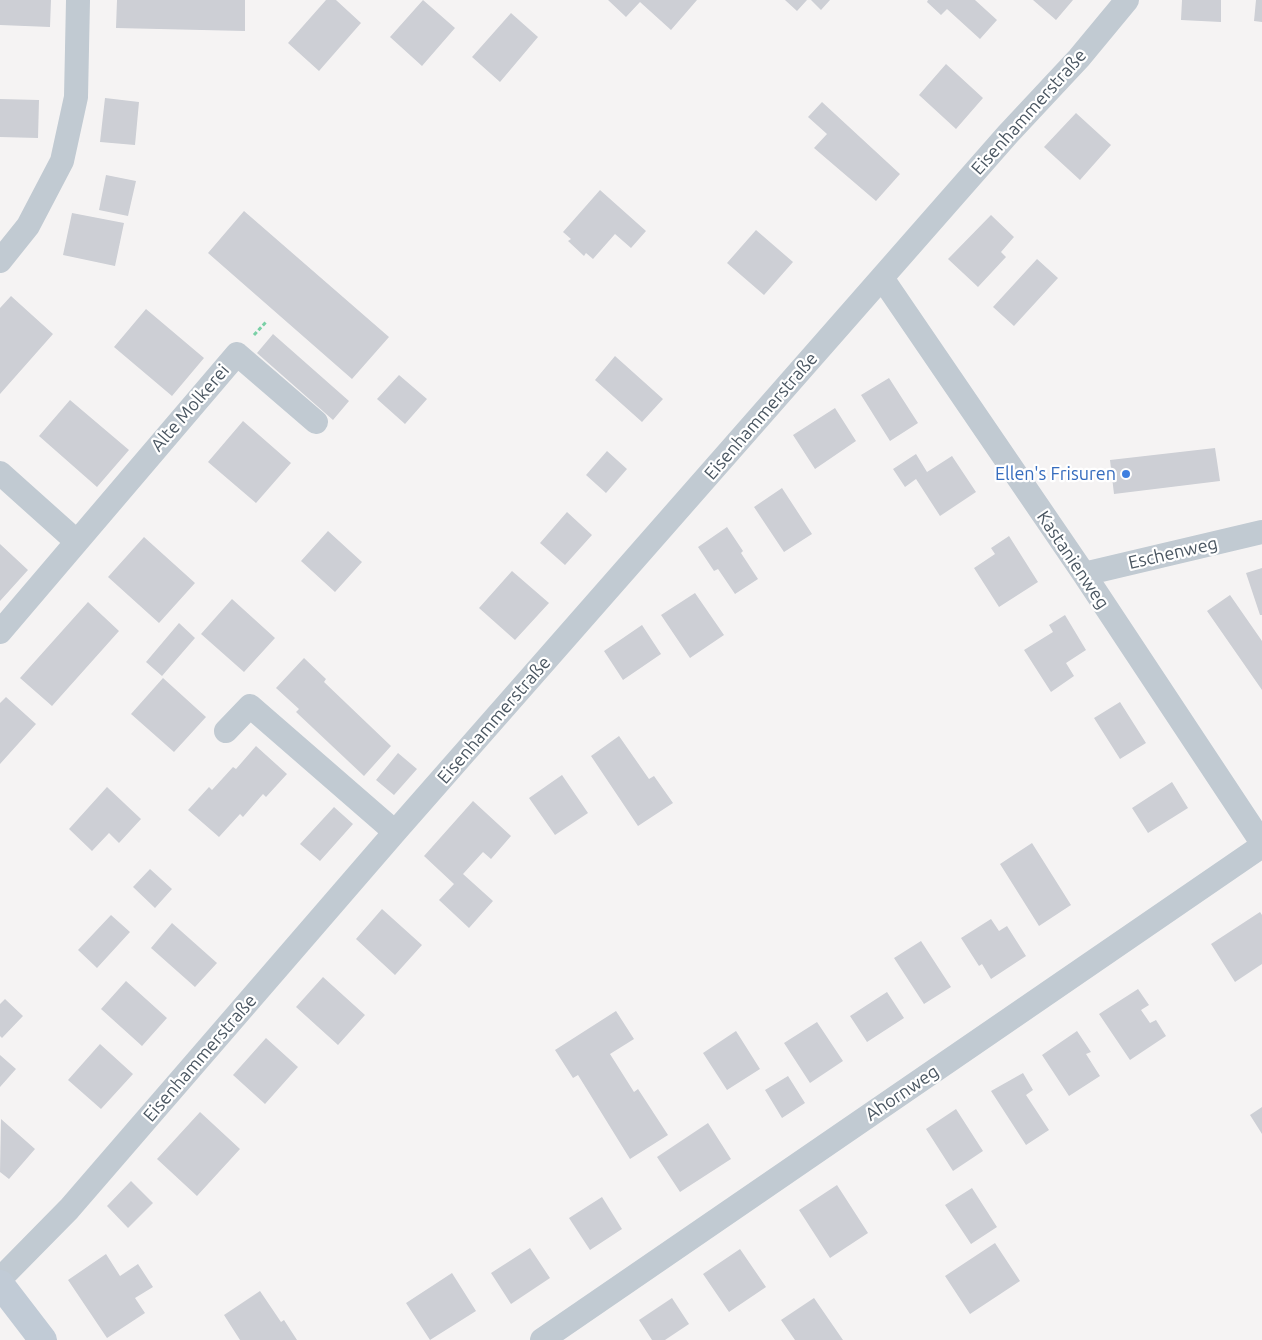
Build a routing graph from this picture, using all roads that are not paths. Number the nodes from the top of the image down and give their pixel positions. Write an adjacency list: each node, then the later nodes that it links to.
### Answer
1 (78, 0): 3 (street)
2 (1127, 0): 4 (street, Eisenhammerstraße)
3 (0, 261)
4 (882, 278): 9 (street, Kastanienweg); 12 (street, Eisenhammerstraße)
5 (316, 422): 8 (street, Alte Molkerei)
6 (0, 473): 8 (street)
7 (1262, 532): 9 (street, Eschenweg)
8 (76, 541): 10 (street, Alte Molkerei)
9 (1084, 574): 13 (street, Kastanienweg)
10 (0, 632)
11 (226, 731): 12 (street)
12 (395, 832): 14 (street, Eisenhammerstraße)
13 (1262, 845): 17 (street, Ahornweg)
14 (0, 1279)
15 (0, 1284): 16 (street)
16 (43, 1340)
17 (542, 1340)

